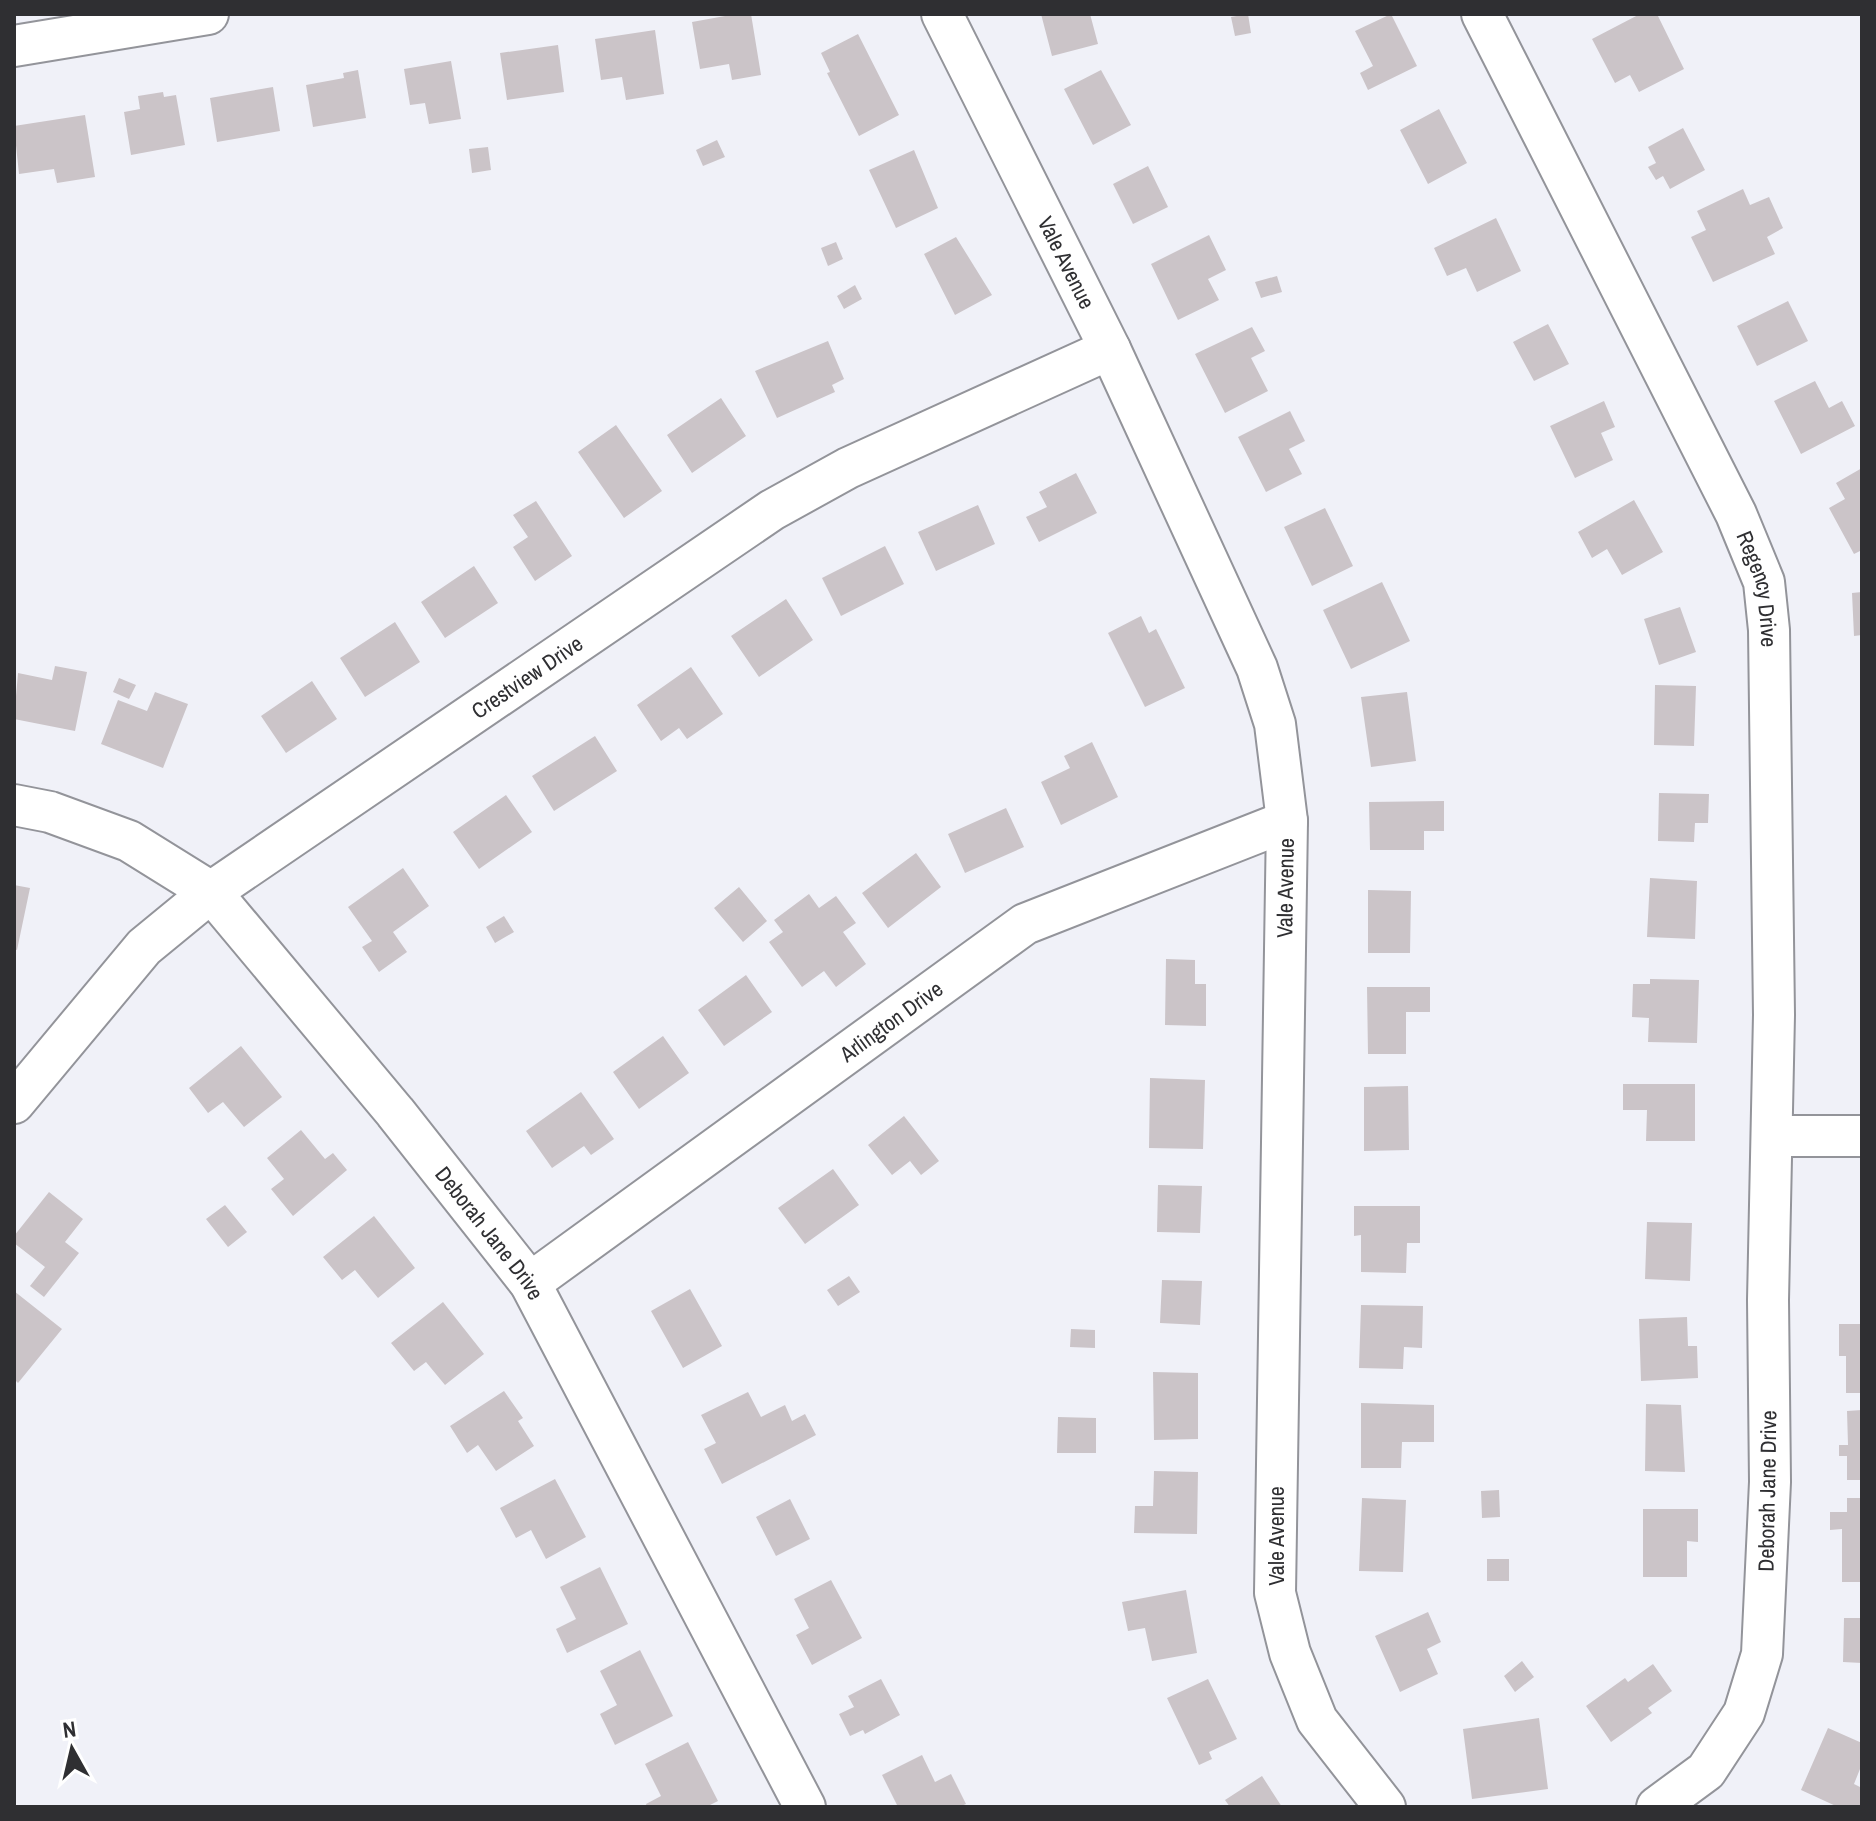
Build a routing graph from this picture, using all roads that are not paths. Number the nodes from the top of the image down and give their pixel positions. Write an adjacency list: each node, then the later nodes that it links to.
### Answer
1 (208, 14): 4 (street)
2 (942, 14): 5 (street, Vale Avenue)
3 (1482, 14): 10 (street, Regency Drive)
4 (14, 46)
5 (1110, 349): 7 (street, Vale Avenue); 8 (street, Crestview Drive)
6 (14, 805): 8 (street, Deborah Jane Drive)
7 (1287, 821): 12 (street, Arlington Drive); 14 (street, Vale Avenue)
8 (211, 892): 9 (street, Crestview Drive); 12 (street, Deborah Jane Drive)
9 (14, 1103)
10 (1772, 1136): 11 (street); 15 (street, Deborah Jane Drive)
11 (1862, 1136)
12 (530, 1283): 13 (street, Deborah Jane Drive)
13 (805, 1807)
14 (1385, 1807)
15 (1657, 1807)

